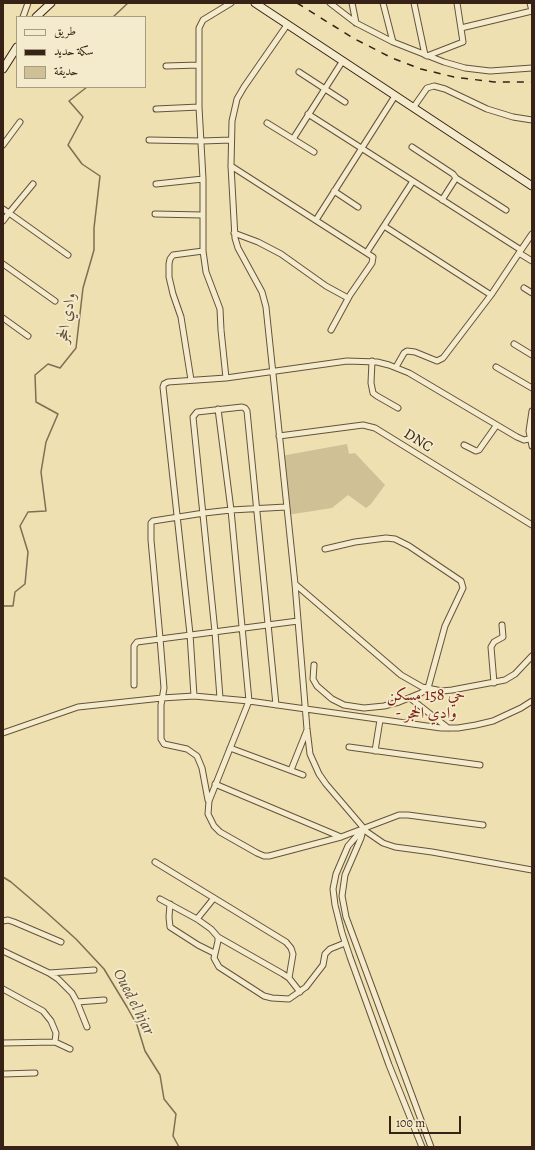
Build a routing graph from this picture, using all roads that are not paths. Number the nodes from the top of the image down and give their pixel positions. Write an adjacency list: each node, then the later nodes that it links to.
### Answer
1 (28, 3): 12 (street)
2 (51, 3): 13 (main road)
3 (231, 3): 23 (street)
4 (255, 3): 15 (main road)
5 (330, 3): 14 (street)
6 (352, 3): 14 (street)
7 (384, 3): 17 (street)
8 (414, 3): 19 (street)
9 (457, 3): 16 (street)
10 (530, 3): 11 (street)
11 (532, 11): 16 (street)
12 (23, 16)
13 (37, 16)
14 (356, 23): 17 (street)
15 (287, 25): 21 (main road); 40 (street)
16 (461, 28): 19 (street)
17 (393, 42): 19 (street)
18 (16, 49): 20 (main road)
19 (426, 55): 25 (street)
20 (10, 60): 22 (main road); 26 (main road)
21 (342, 62): 28 (street); 29 (main road)
22 (3, 65)
23 (199, 65): 24 (street); 31 (street)
24 (166, 66)
25 (532, 68)
26 (3, 69)
27 (299, 72): 28 (street)
28 (324, 89): 30 (street); 34 (street)
29 (395, 96): 32 (main road); 44 (street)
30 (345, 102)
31 (199, 107): 33 (street); 41 (street)
32 (413, 108): 35 (street); 52 (main road)
33 (156, 109)
34 (308, 114): 38 (street); 44 (street)
35 (532, 120)
36 (20, 122): 42 (street)
37 (267, 123): 38 (street)
38 (293, 139): 45 (street)
39 (149, 140): 41 (street)
40 (231, 140): 41 (street); 46 (street)
41 (202, 141): 48 (street)
42 (3, 145)
43 (412, 147): 47 (street)
44 (361, 148): 49 (street); 53 (street)
45 (314, 152)
46 (232, 166): 61 (street); 64 (street)
47 (456, 178): 54 (street); 57 (street)
48 (203, 179): 51 (street); 60 (street)
49 (413, 181): 54 (street); 63 (street)
50 (33, 184): 58 (street)
51 (156, 184)
52 (532, 186)
53 (334, 191): 55 (street); 61 (street)
54 (442, 200): 68 (street)
55 (358, 207)
56 (3, 209): 58 (street)
57 (506, 210)
58 (9, 213): 62 (street); 69 (street)
59 (155, 214): 60 (street)
60 (202, 215): 66 (street)
61 (316, 220): 67 (street)
62 (3, 221)
63 (384, 226): 67 (street); 74 (street)
64 (234, 233): 75 (street); 85 (street)
65 (532, 234): 68 (street)
66 (203, 251): 86 (street); 87 (street)
67 (367, 252): 75 (street)
68 (520, 252): 70 (street); 74 (street)
69 (68, 254)
70 (532, 261)
71 (3, 264): 76 (street)
72 (524, 288): 73 (street)
73 (532, 293)
74 (491, 296): 83 (street)
75 (348, 298): 78 (street)
76 (55, 301)
77 (3, 318): 79 (street)
78 (331, 330)
79 (28, 336)
80 (514, 344): 81 (street)
81 (532, 355)
82 (372, 362): 83 (street); 85 (street); 89 (street)
83 (396, 367): 92 (street)
84 (496, 367): 88 (street)
85 (272, 372): 86 (street); 93 (street)
86 (226, 378): 87 (street)
87 (191, 380): 101 (street)
88 (532, 388)
89 (398, 408)
90 (218, 410): 98 (street); 99 (street); 100 (street)
91 (532, 411): 94 (street)
92 (496, 426): 94 (street); 95 (street)
93 (279, 436): 97 (street); 102 (street, DNC)
94 (529, 439): 96 (street)
95 (464, 445)
96 (532, 446)
97 (286, 507): 98 (street); 104 (street)
98 (257, 508): 99 (street); 106 (street)
99 (231, 510): 100 (street); 108 (street)
100 (204, 513): 101 (street); 109 (street)
101 (176, 517): 110 (street); 111 (street)
102 (532, 525)
103 (325, 549): 116 (street)
104 (295, 584): 105 (street); 116 (street)
105 (298, 621): 106 (street); 124 (street)
106 (267, 625): 108 (street); 123 (street)
107 (502, 625): 114 (street)
108 (242, 628): 109 (street); 121 (street)
109 (215, 632): 110 (street); 119 (street)
110 (190, 634): 111 (street); 117 (street)
111 (160, 638): 115 (street); 118 (street)
112 (532, 656): 114 (street)
113 (314, 665): 120 (street)
114 (494, 683): 116 (street)
115 (134, 685)
116 (428, 688): 120 (street)
117 (194, 696): 118 (street); 119 (street)
118 (162, 698): 128 (street); 136 (street)
119 (220, 698): 121 (street)
120 (410, 698): 126 (street)
121 (249, 701): 123 (street); 130 (street)
122 (532, 701): 126 (street)
123 (276, 705): 124 (street)
124 (306, 710): 125 (street); 127 (street)
125 (380, 720): 126 (street); 131 (street)
126 (448, 728)
127 (307, 729): 133 (street); 138 (street)
128 (3, 733)
129 (349, 747): 131 (street)
130 (230, 748): 133 (street); 135 (street)
131 (375, 751): 132 (street)
132 (480, 765)
133 (291, 770): 134 (street)
134 (303, 775)
135 (216, 784): 136 (street); 139 (street)
136 (208, 801): 139 (street)
137 (483, 825): 138 (street)
138 (364, 828): 139 (street); 141 (street); 149 (street); 163 (street)
139 (341, 837)
140 (155, 862): 142 (street)
141 (532, 870)
142 (214, 898): 145 (street); 154 (street)
143 (160, 899): 144 (street)
144 (170, 904): 145 (street); 151 (street)
145 (197, 919): 147 (street)
146 (3, 921): 148 (street)
147 (218, 937): 151 (street); 154 (street)
148 (61, 942)
149 (345, 943): 156 (street); 164 (street)
150 (3, 951): 153 (street)
151 (214, 953): 156 (street)
152 (94, 970): 153 (street)
153 (49, 973): 158 (street)
154 (289, 978): 156 (street)
155 (3, 989): 160 (street)
156 (300, 992)
157 (104, 1000): 158 (street)
158 (77, 1002): 159 (street)
159 (87, 1027)
160 (55, 1042): 161 (street); 162 (street)
161 (3, 1043)
162 (70, 1049)
163 (401, 1062): 164 (street); 168 (street)
164 (389, 1065): 167 (street)
165 (35, 1073): 166 (street)
166 (3, 1074)
167 (422, 1147)
168 (431, 1147)

